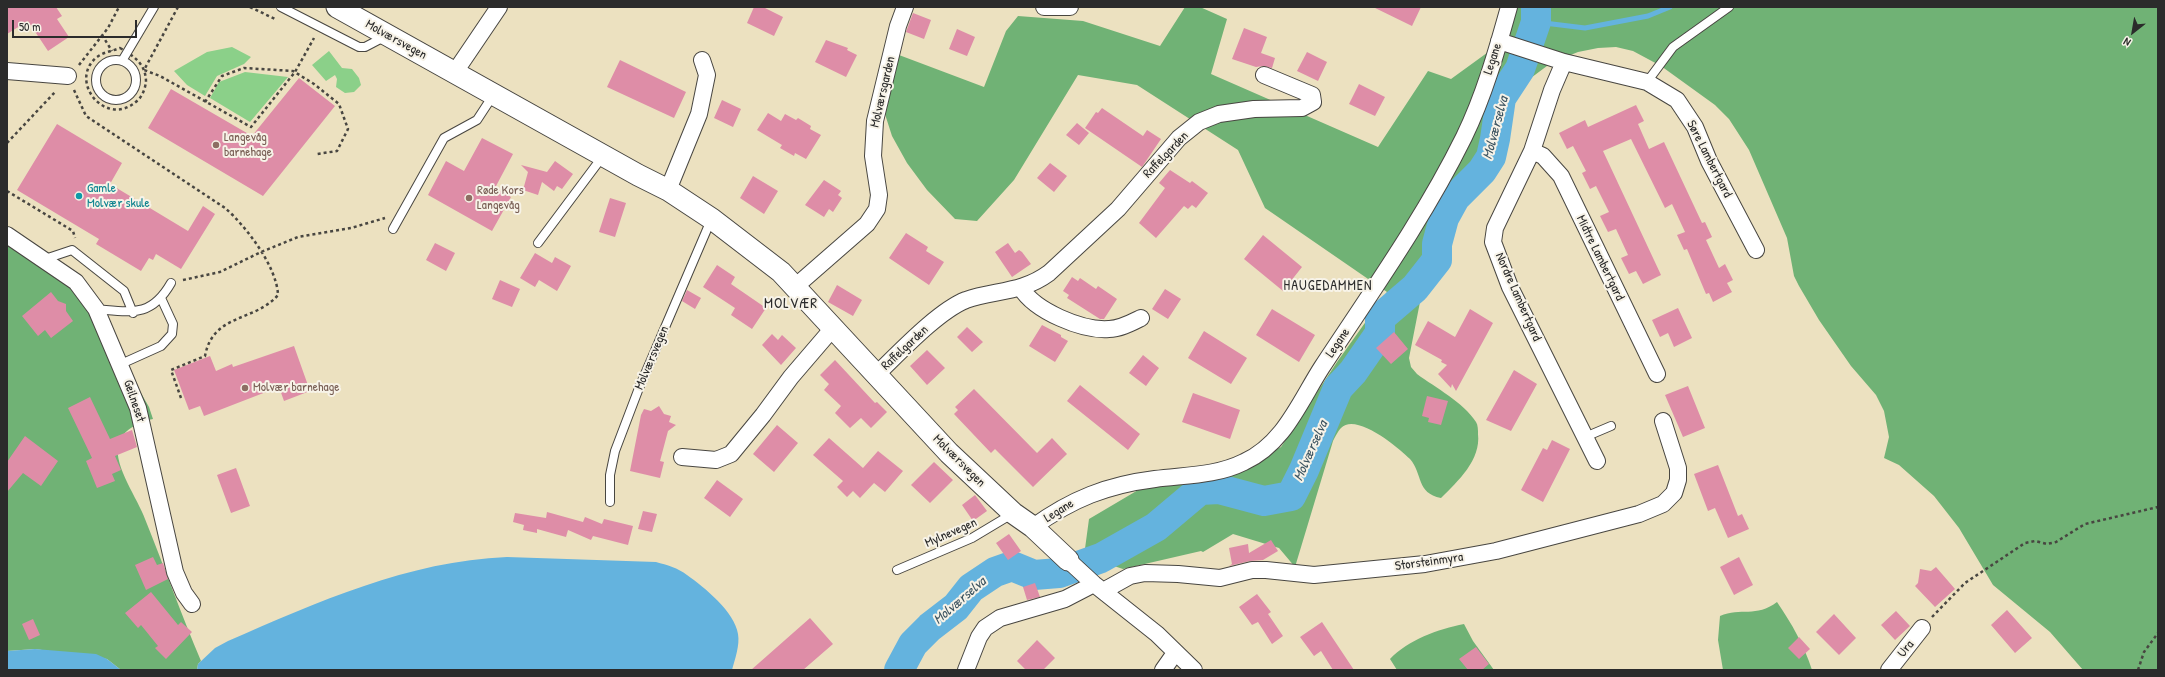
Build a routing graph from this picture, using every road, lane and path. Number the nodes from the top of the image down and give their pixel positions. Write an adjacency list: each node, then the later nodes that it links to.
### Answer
1 (154, 7): 16 (lane)
2 (178, 7): 20 (path)
3 (281, 7): 12 (lane)
4 (337, 7): 12 (street, Molværsvegen)
5 (499, 7): 23 (street)
6 (905, 7): 44 (street, Molværsgarden)
7 (1044, 7): 8 (street)
8 (1070, 7)
9 (1508, 7): 14 (street, Legane)
10 (1729, 7): 26 (lane)
11 (102, 35): 15 (path)
12 (387, 36): 23 (street, Molværsvegen)
13 (314, 37): 22 (path)
14 (1499, 41): 19 (street, Søre Lambertgard); 63 (street, Legane)
15 (112, 51): 16 (path); 20 (path)
16 (126, 52): 18 (lane); 20 (path)
17 (702, 60): 32 (street)
18 (122, 61): 18 (lane)
19 (1564, 62): 26 (street, Søre Lambertgard); 29 (street, Nordre Lambertgard)
20 (144, 70): 28 (path)
21 (7, 71): 25 (street)
22 (294, 72): 28 (path); 28 (path); 30 (path)
23 (455, 72): 27 (street, Molværsvegen)
24 (1264, 75): 45 (street, Raffelgarden)
25 (68, 76): 41 (path)
26 (1647, 82): 40 (street, Søre Lambertgard)
27 (494, 94): 31 (street, Molværsvegen); 34 (lane)
28 (205, 102)
29 (1532, 150): 53 (street, Midtre Lambertgard); 57 (street, Nordre Lambertgard)
30 (317, 154)
31 (604, 155): 32 (street, Molværsvegen); 38 (lane)
32 (668, 190): 35 (street, Molværsvegen)
33 (7, 191): 39 (path)
34 (401, 214): 36 (lane); 41 (path)
35 (712, 219): 44 (street, Molværsvegen); 60 (lane, Molværsvegen)
36 (393, 229)
37 (8, 239): 42 (street, Geilneset)
38 (538, 243)
39 (72, 250): 42 (lane); 48 (lane)
40 (1756, 250)
41 (261, 252): 43 (path); 54 (path)
42 (42, 260): 47 (street, Geilneset)
43 (171, 283): 46 (lane)
44 (796, 286): 50 (street, Molværsvegen)
45 (1021, 288): 49 (street); 52 (street, Raffelgarden)
46 (161, 298): 48 (lane); 51 (lane)
47 (96, 309): 48 (lane); 51 (street, Geilneset)
48 (133, 313)
49 (1141, 318)
50 (833, 328): 52 (street, Molværsvegen); 58 (street)
51 (121, 364): 67 (street, Geilneset)
52 (877, 374): 62 (street, Molværsvegen)
53 (1657, 374)
54 (181, 398)
55 (1663, 421): 66 (street, Storsteinmyra)
56 (1611, 426): 57 (lane)
57 (1585, 437): 59 (street, Nordre Lambertgard)
58 (682, 457)
59 (1597, 461)
60 (610, 502)
61 (2158, 507): 68 (path)
62 (1013, 514): 63 (street, Molværsvegen); 65 (lane, Mylnevegen)
63 (1033, 527): 64 (street, Molværsvegen)
64 (1068, 560): 66 (street, Molværsvegen)
65 (897, 570)
66 (1094, 583): 70 (street, Molværsvegen); 71 (street)
67 (192, 604)
68 (1922, 628): 74 (street, Ura)
69 (2158, 633): 75 (path)
70 (1174, 653): 72 (street); 73 (street, Molværsvegen)
71 (966, 670)
72 (1163, 670)
73 (1194, 670)
74 (1889, 670)
75 (2138, 670)

